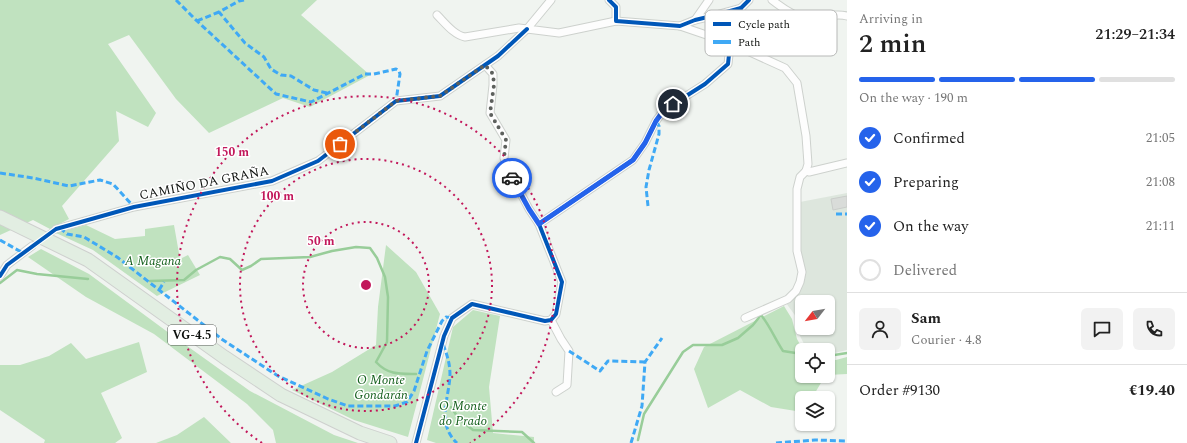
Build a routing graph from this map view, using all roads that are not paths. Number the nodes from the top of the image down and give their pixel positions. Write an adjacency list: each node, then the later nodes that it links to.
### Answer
1 (551, 0): 16 (street, CAMIÑO DA GRAÑA)
2 (609, 0): 14 (street)
3 (709, 0): 13 (street)
4 (750, 0): 6 (street)
5 (772, 0): 8 (street)
6 (741, 8): 7 (street)
7 (734, 10)
8 (783, 10)
9 (837, 14): 11 (street)
10 (437, 15): 16 (street)
11 (847, 16)
12 (705, 18): 13 (street)
13 (695, 20): 15 (street)
14 (616, 21): 15 (street); 16 (street)
15 (680, 26): 17 (street)
16 (527, 29): 20 (street, CAMIÑO DA GRAÑA)
17 (705, 34)
18 (729, 56): 24 (street)
19 (759, 56): 22 (street)
20 (485, 65): 24 (street); 25 (street, CAMIÑO DA GRAÑA)
21 (847, 162): 22 (street)
22 (806, 171): 28 (street)
23 (0, 216): 32 (highway, VG-4.5)
24 (539, 224): 29 (street)
25 (56, 229)
26 (32, 246): 27 (street)
27 (0, 276)
28 (745, 318)
29 (551, 320): 30 (street); 31 (street)
30 (556, 392)
31 (417, 441)
32 (390, 443)

